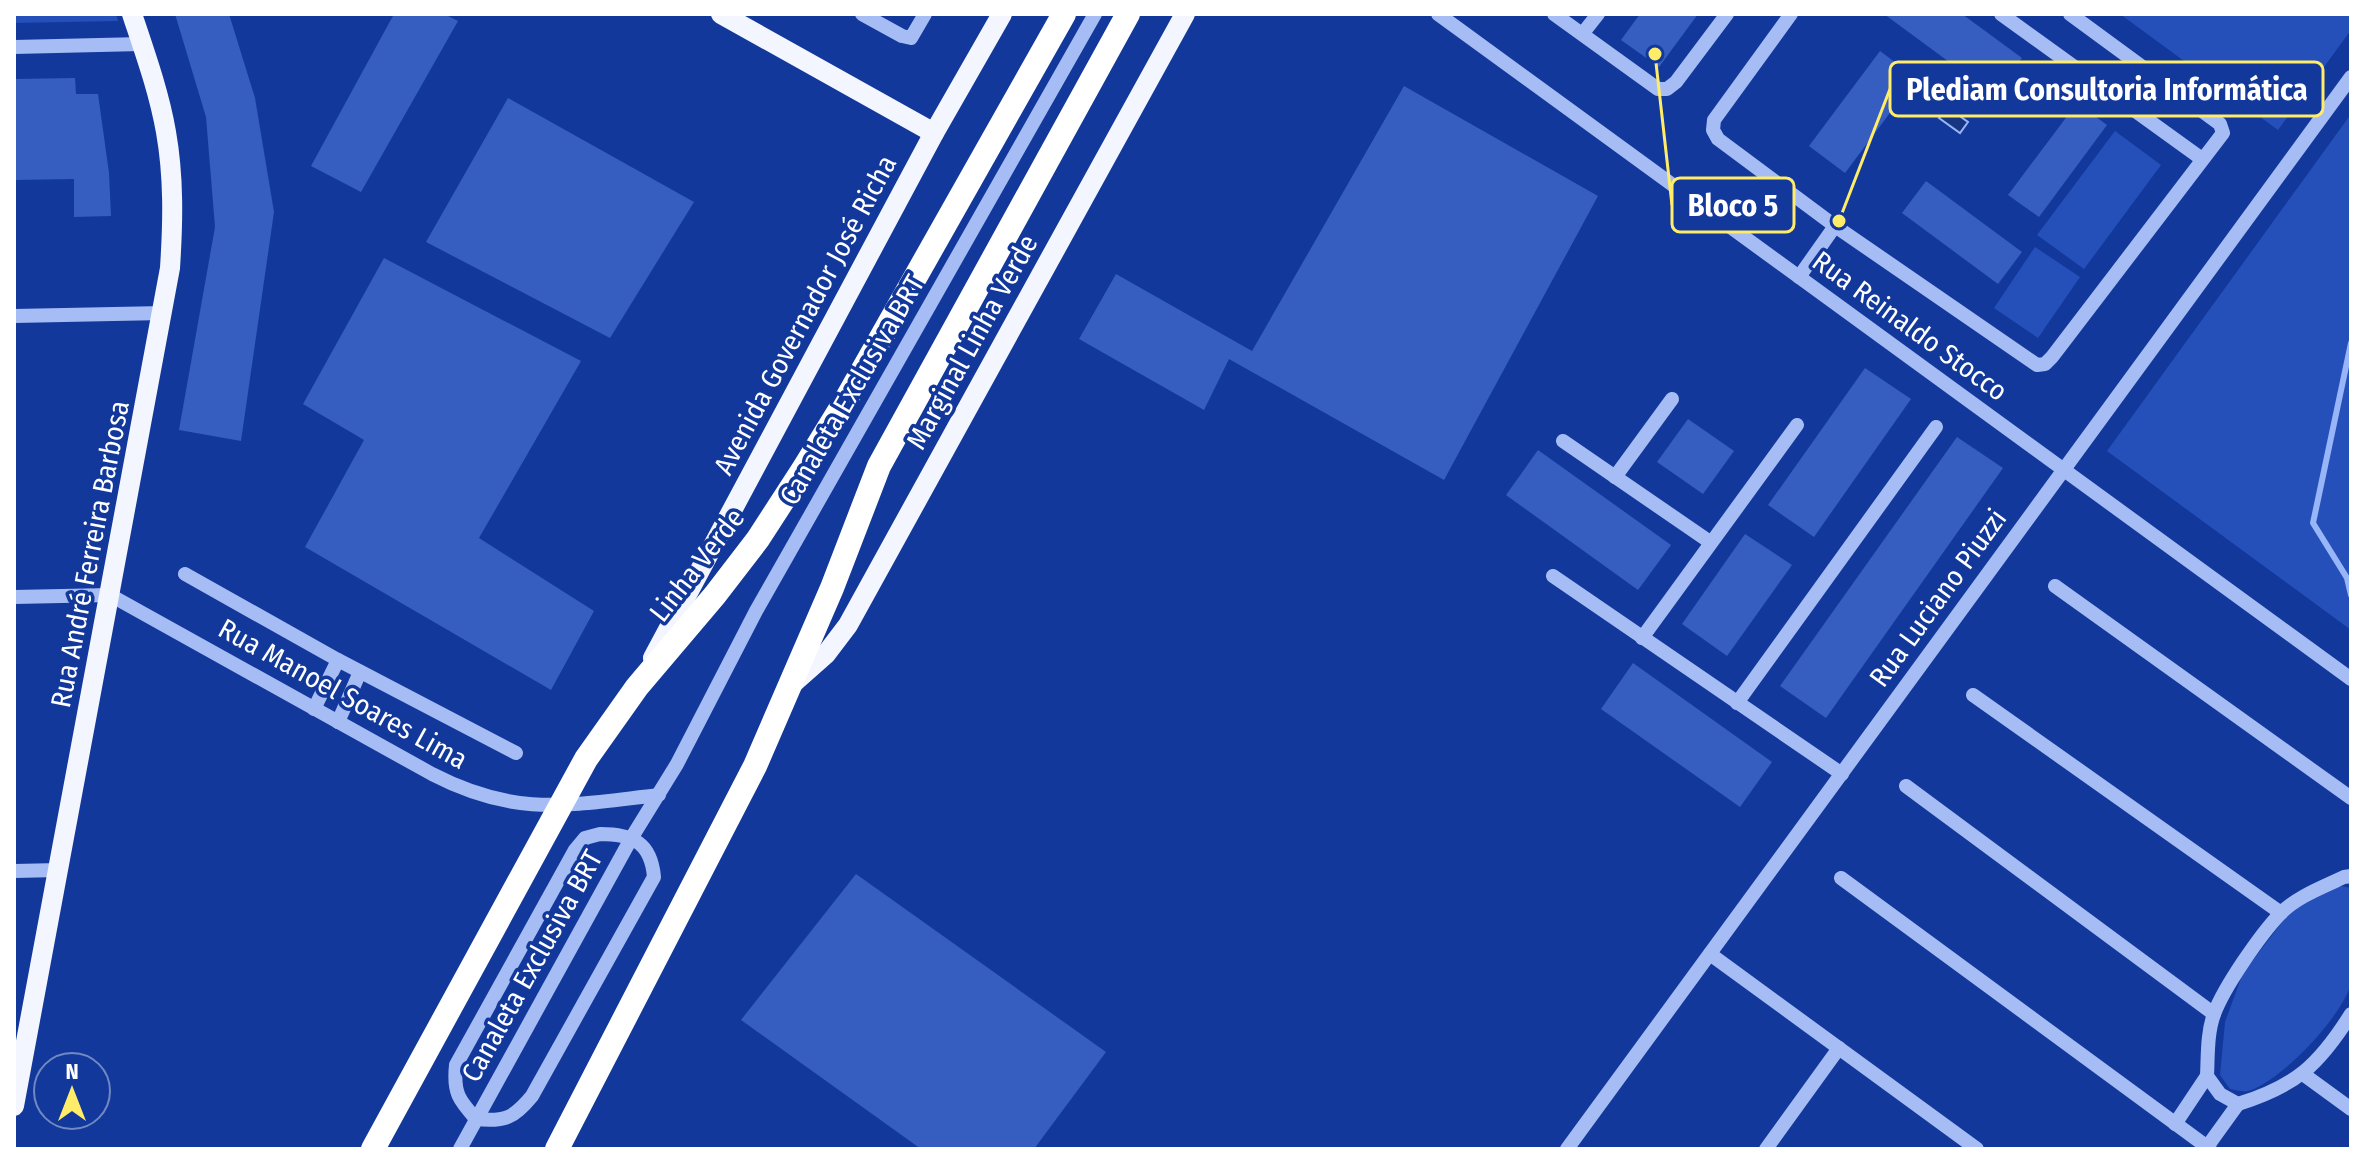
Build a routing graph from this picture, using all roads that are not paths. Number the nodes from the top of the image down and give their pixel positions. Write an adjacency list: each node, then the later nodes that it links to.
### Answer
1 (132, 14): 18 (main road, Rua André Ferreira Barbosa)
2 (721, 14): 21 (main road)
3 (862, 14): 4 (street)
4 (925, 14)
5 (1002, 14): 21 (main road, Avenida Governador José Richa)
6 (1064, 14): 44 (highway, Linha Verde)
7 (1095, 14): 52 (street, Canaleta Exclusiva BRT)
8 (1128, 14): 43 (highway)
9 (1185, 14): 43 (main road, Marginal Linha Verde)
10 (1438, 14): 24 (street, Rua Reinaldo Stocco)
11 (1554, 14): 17 (street)
12 (1598, 14): 17 (street)
13 (1727, 14): 17 (street)
14 (1791, 14): 23 (street)
15 (2001, 14): 22 (street)
16 (2070, 14): 22 (street)
17 (1583, 33)
18 (142, 44): 19 (street); 25 (main road, Rua André Ferreira Barbosa)
19 (14, 47)
20 (2351, 77): 31 (street, Rua Luciano Piuzzi)
21 (934, 133): 44 (main road, Avenida Governador José Richa)
22 (2202, 159): 23 (street)
23 (1835, 226): 24 (street)
24 (1799, 277): 31 (street, Rua Reinaldo Stocco)
25 (164, 313): 26 (street); 37 (main road, Rua André Ferreira Barbosa)
26 (14, 316)
27 (1672, 399): 32 (street)
28 (1797, 425): 33 (street)
29 (1936, 427): 46 (street)
30 (1563, 441): 32 (street)
31 (2064, 470): 42 (street, Rua Reinaldo Stocco); 50 (street, Rua Luciano Piuzzi)
32 (1615, 477): 33 (street)
33 (1710, 542): 39 (street)
34 (185, 574): 40 (street)
35 (1553, 576): 39 (street)
36 (2055, 586): 53 (street)
37 (110, 595): 38 (street); 47 (street, Rua Manoel Soares Lima); 56 (main road, Rua André Ferreira Barbosa)
38 (14, 597)
39 (1642, 638): 46 (street)
40 (338, 660): 41 (street); 47 (street)
41 (360, 672): 48 (street); 49 (street)
42 (2351, 679)
43 (791, 685): 76 (highway)
44 (637, 687): 54 (highway, Linha Verde)
45 (1973, 695): 60 (street)
46 (1737, 703): 50 (street)
47 (314, 709): 48 (street, Rua Manoel Soares Lima)
48 (338, 722): 54 (street, Rua Manoel Soares Lima)
49 (516, 753)
50 (1842, 774): 61 (street, Rua Luciano Piuzzi)
51 (1906, 786): 62 (street)
52 (659, 795): 54 (street, Canaleta Exclusiva BRT); 55 (street, Canaleta Exclusiva BRT)
53 (2351, 798)
54 (561, 806): 74 (highway, Linha Verde)
55 (632, 837): 70 (street, Canaleta Exclusiva BRT); 70 (street, Canaleta Exclusiva BRT); 70 (street, Canaleta Exclusiva BRT)
56 (59, 870): 57 (street); 68 (main road, Rua André Ferreira Barbosa)
57 (14, 871)
58 (2351, 876): 60 (street)
59 (1841, 878): 71 (street)
60 (2281, 913): 62 (street)
61 (1710, 954): 64 (street); 77 (street, Rua Luciano Piuzzi)
62 (2214, 1014): 66 (street)
63 (2351, 1014): 65 (street)
64 (1839, 1048): 72 (street); 78 (street)
65 (2303, 1074): 67 (street); 69 (street)
66 (2207, 1076): 67 (street); 71 (street)
67 (2238, 1104): 73 (street)
68 (14, 1106)
69 (2351, 1109)
70 (476, 1119): 75 (street, Canaleta Exclusiva BRT)
71 (2175, 1124): 73 (street)
72 (1966, 1146)
73 (2208, 1148)
74 (373, 1149)
75 (460, 1149)
76 (557, 1149)
77 (1567, 1149)
78 (1766, 1149)

